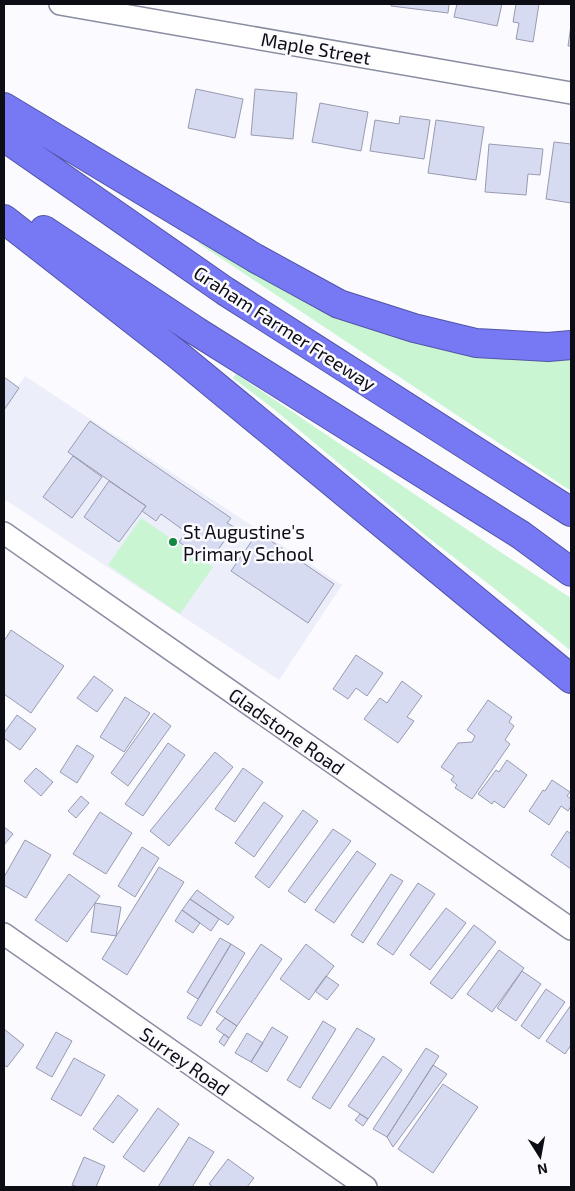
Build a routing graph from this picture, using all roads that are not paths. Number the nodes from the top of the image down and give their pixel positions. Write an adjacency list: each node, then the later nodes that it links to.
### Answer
1 (60, 4): 2 (street, Maple Street)
2 (82, 6): 3 (street, Maple Street)
3 (571, 93)
4 (4, 107): 8 (highway)
5 (4, 137): 9 (highway, Graham Farmer Freeway)
6 (4, 203): 11 (highway)
7 (4, 219): 12 (highway)
8 (571, 345)
9 (571, 512)
10 (4, 532): 13 (street, Gladstone Road)
11 (571, 572)
12 (571, 679)
13 (571, 929)
14 (4, 934): 15 (street, Surrey Road)
15 (366, 1187)

